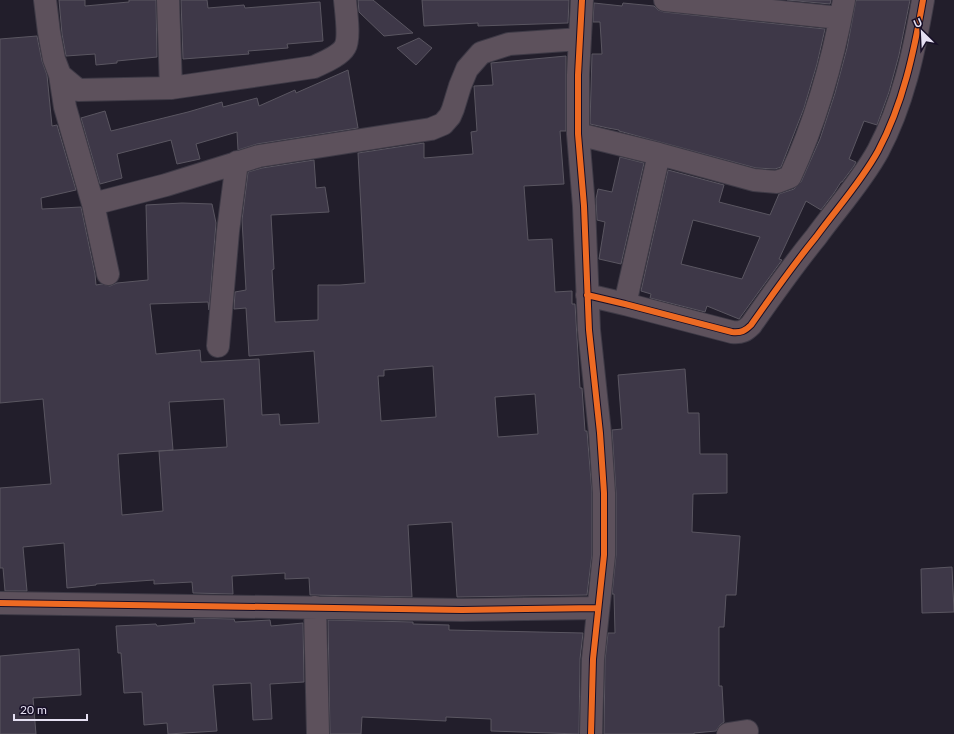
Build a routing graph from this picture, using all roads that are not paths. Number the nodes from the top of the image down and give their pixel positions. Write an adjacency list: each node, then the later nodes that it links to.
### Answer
1 (46, 0): 9 (street)
2 (168, 0): 10 (street)
3 (345, 0): 10 (street)
4 (582, 0): 8 (street)
5 (665, 0): 7 (street)
6 (923, 0): 17 (street)
7 (842, 9): 12 (street)
8 (580, 39): 11 (street); 13 (street)
9 (60, 75): 10 (street); 14 (street)
10 (171, 88)
11 (578, 134): 12 (street); 16 (street)
12 (659, 154): 17 (street)
13 (236, 162): 14 (street); 18 (street)
14 (93, 204): 15 (street)
15 (108, 274)
16 (587, 295): 17 (street); 21 (street)
17 (625, 304)
18 (218, 346)
19 (0, 603): 20 (street)
20 (315, 608): 21 (street); 22 (street)
21 (598, 608): 23 (street)
22 (318, 734)
23 (591, 734)

